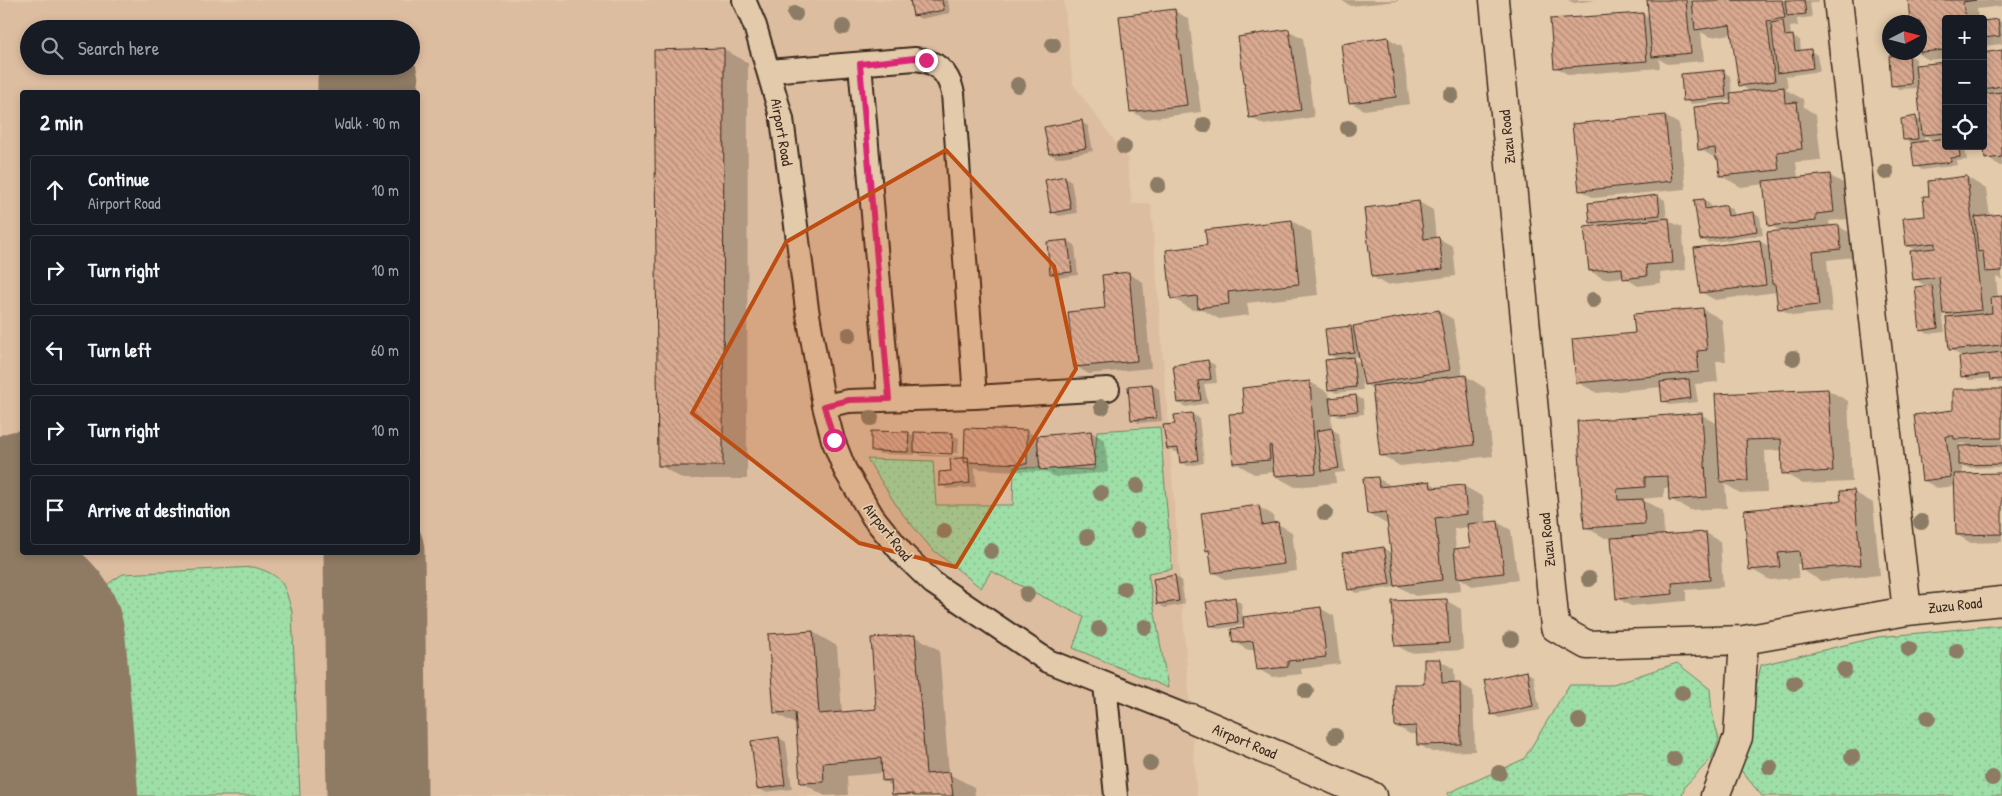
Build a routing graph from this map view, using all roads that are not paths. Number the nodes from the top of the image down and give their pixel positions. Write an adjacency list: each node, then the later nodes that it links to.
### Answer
1 (744, 0): 5 (lane, Airport Road)
2 (1494, 0): 12 (street, Zuzu Road)
3 (1838, 0): 11 (street)
4 (860, 64): 5 (lane); 7 (lane); 8 (lane)
5 (768, 72): 9 (lane, Airport Road)
6 (1108, 389): 7 (lane)
7 (974, 397): 8 (lane)
8 (889, 399): 9 (lane)
9 (824, 406): 13 (lane, Airport Road)
10 (2002, 600): 11 (street, Zuzu Road)
11 (1907, 610): 12 (street, Zuzu Road)
12 (1744, 640): 17 (street)
13 (1104, 684): 14 (lane, Airport Road); 15 (lane)
14 (1191, 718): 16 (street, Airport Road)
15 (1116, 796)
16 (1372, 796)
17 (1715, 796)

